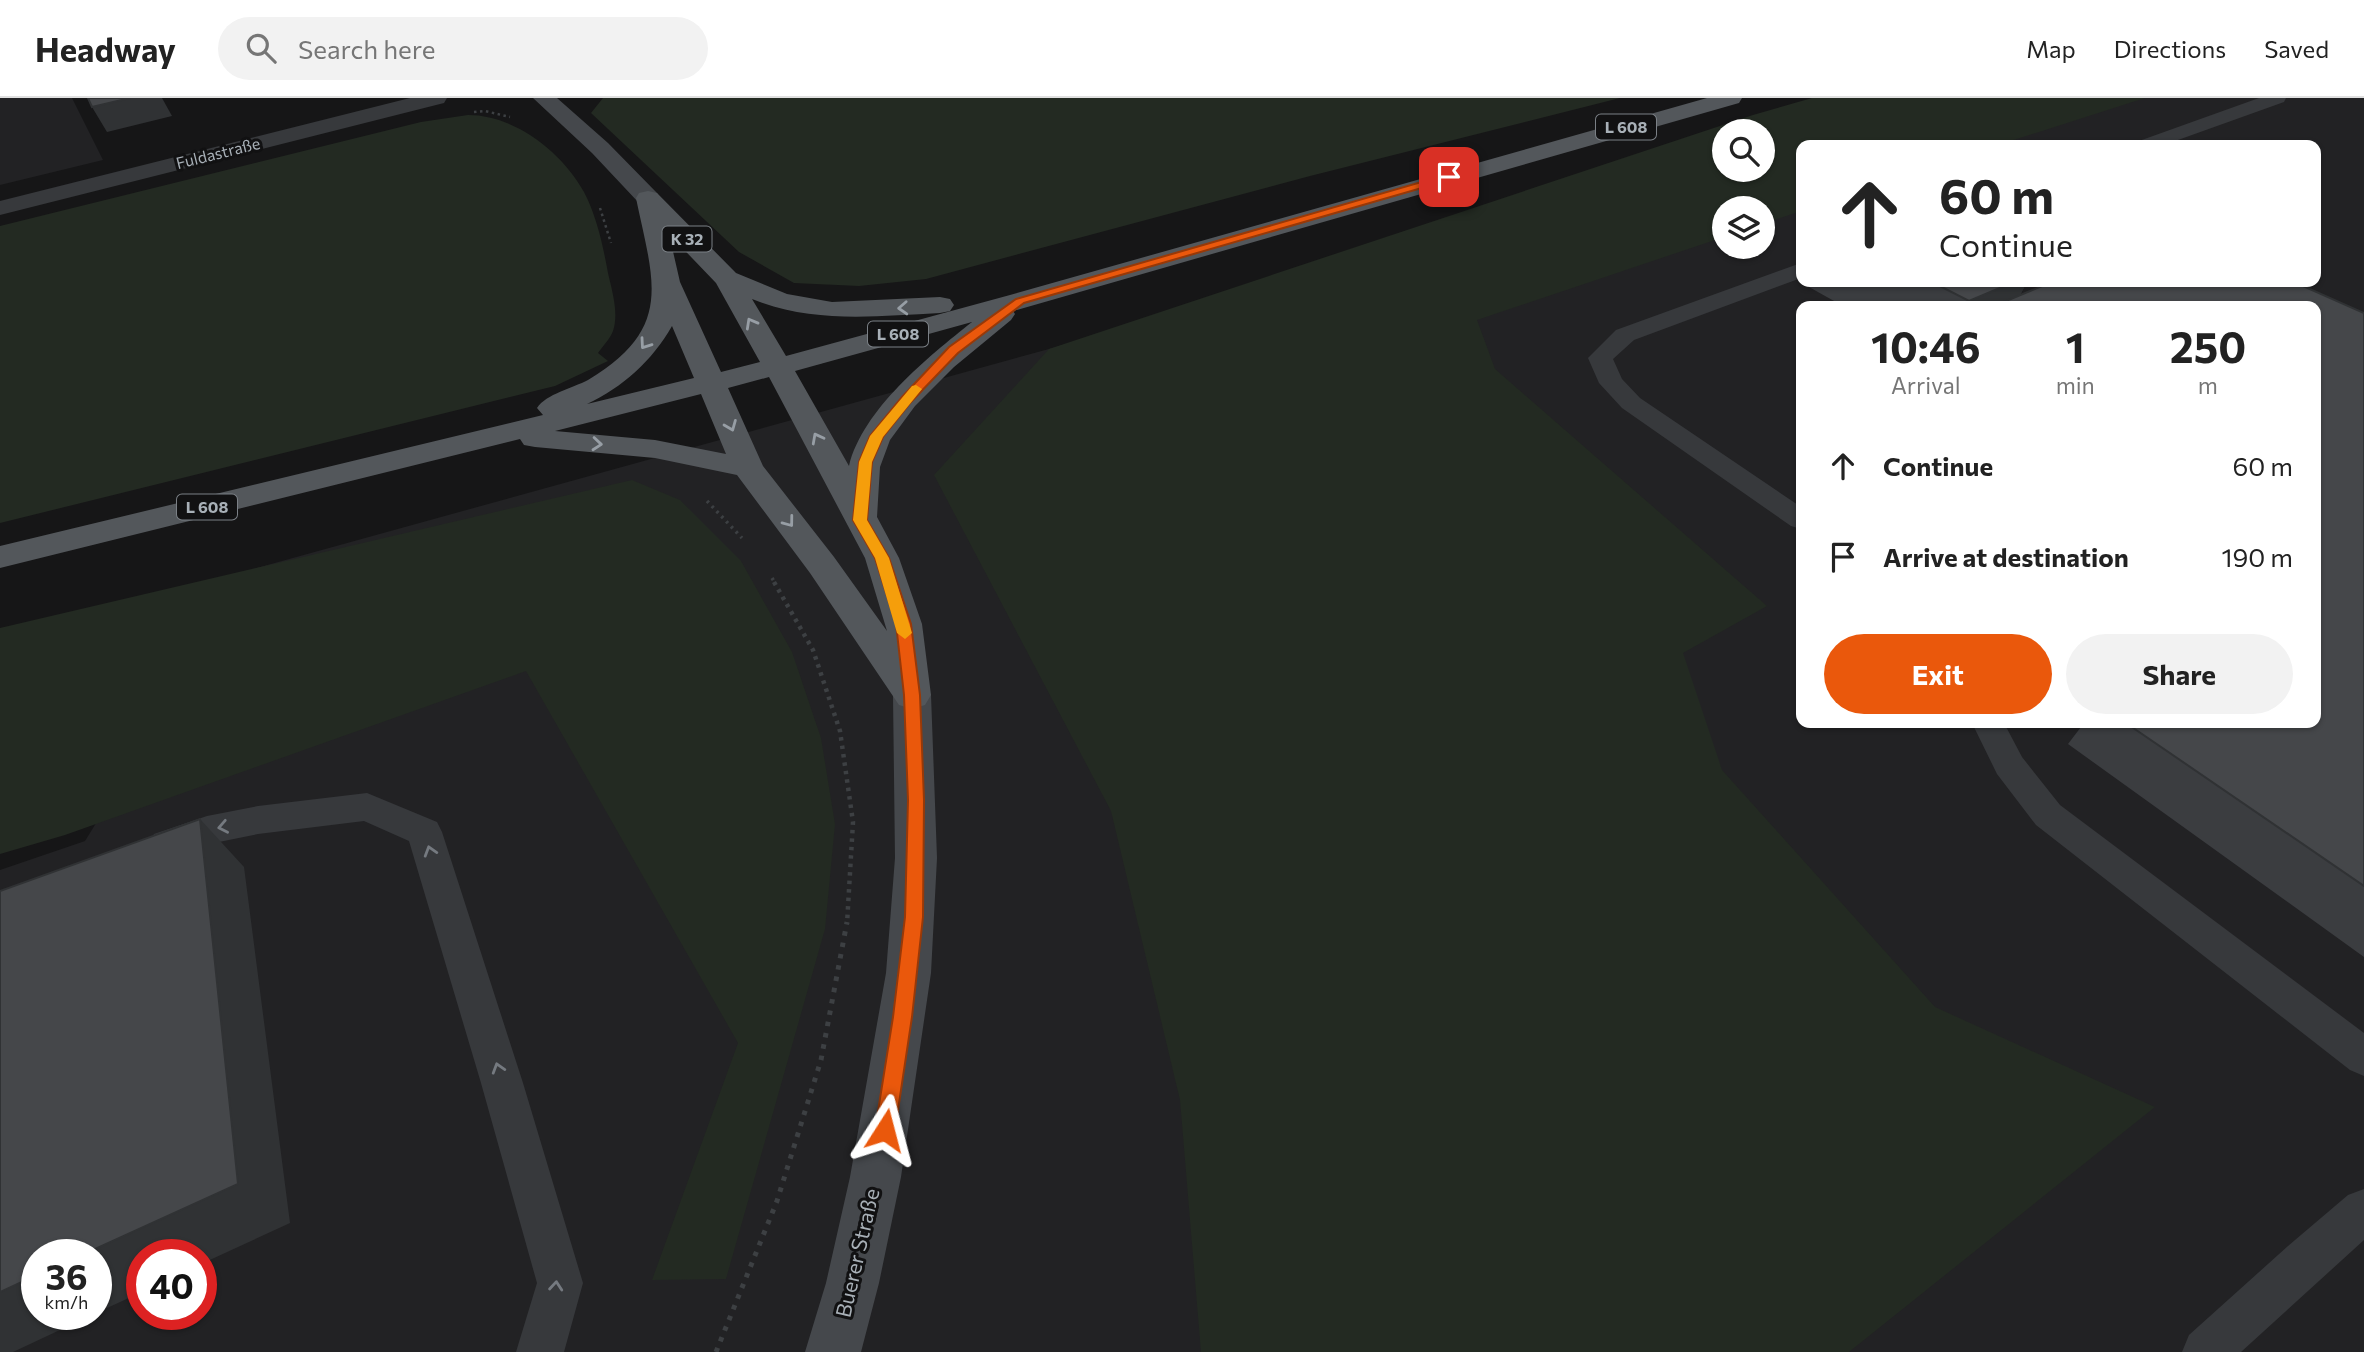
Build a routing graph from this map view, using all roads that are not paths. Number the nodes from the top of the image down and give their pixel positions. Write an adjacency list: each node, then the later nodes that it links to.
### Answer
1 (436, 98): 7 (street, Fuldastraße)
2 (544, 98): 6 (street, K 32)
3 (1731, 98): 11 (main road, L 608)
4 (2277, 98): 5 (lane)
5 (2160, 140)
6 (648, 198): 9 (main road, K 32); 10 (main road)
7 (0, 208)
8 (1796, 272): 17 (lane)
9 (727, 279): 11 (main road, one-way to 9); 12 (main road, K 32, one-way to 9)
10 (667, 282): 13 (main road); 15 (main road, one-way to 15)
11 (1020, 301): 12 (main road, L 608); 18 (main road)
12 (776, 368): 13 (main road, L 608); 18 (main road, one-way to 12)
13 (713, 383): 14 (main road, L 608); 16 (main road, one-way to 16)
14 (505, 436): 15 (main road, L 608); 16 (main road, one-way to 16)
15 (414, 457): 19 (main road, L 608)
16 (748, 468): 20 (main road, one-way to 20)
17 (1796, 517)
18 (860, 520): 20 (main road)
19 (0, 557)
20 (912, 695): 26 (street, Buerer Straße)
21 (1990, 728): 23 (lane)
22 (128, 857): 25 (lane, one-way to 22)
23 (2364, 1057)
24 (2364, 1211): 27 (lane)
25 (540, 1352)
26 (833, 1352)
27 (2206, 1352)

